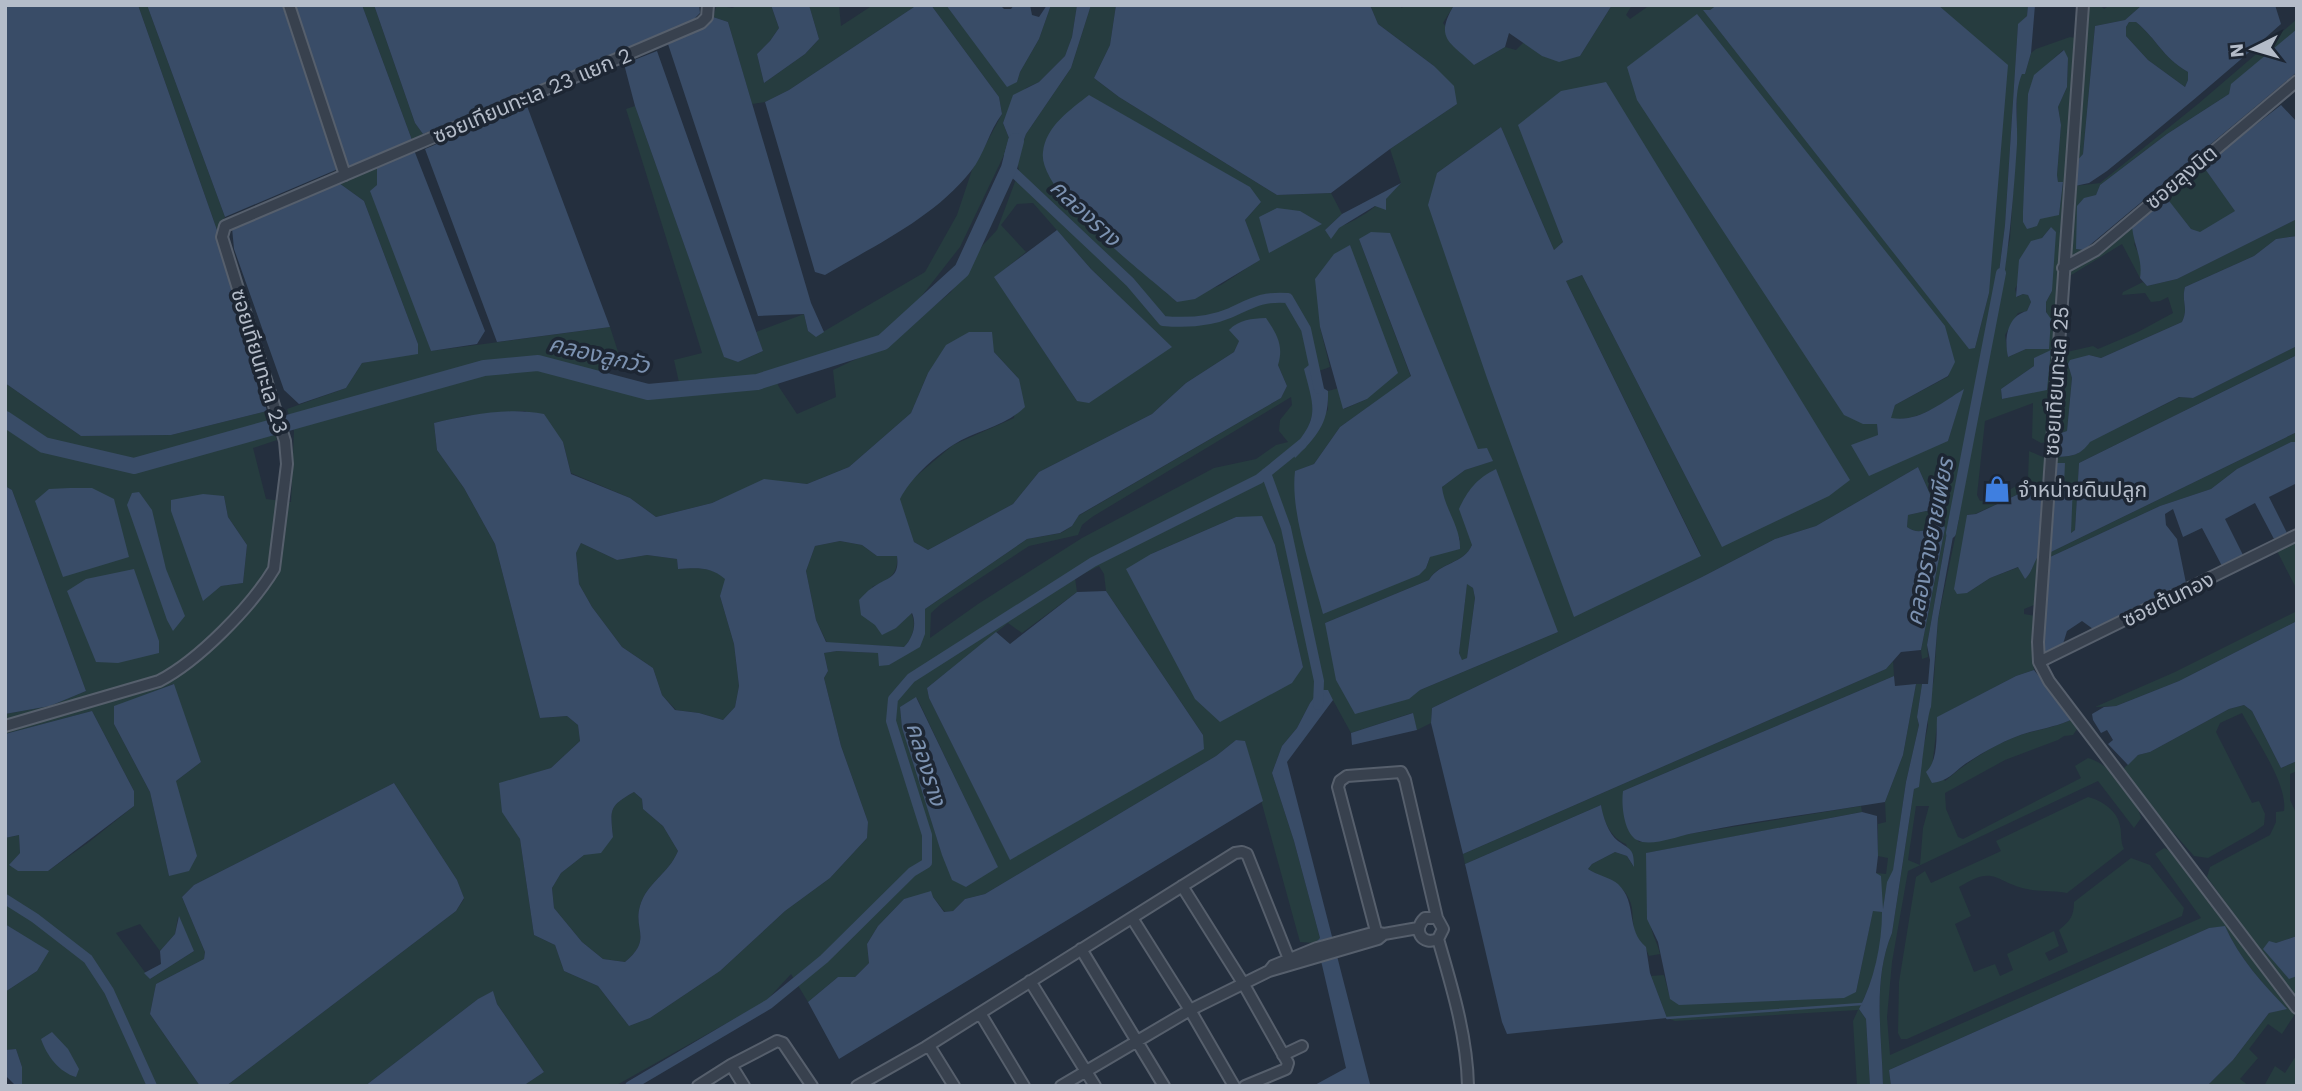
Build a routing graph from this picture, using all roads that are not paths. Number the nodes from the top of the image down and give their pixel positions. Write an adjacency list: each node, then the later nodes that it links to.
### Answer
1 (289, 5): 5 (street)
2 (708, 5): 5 (street, ซอยเทียนทะเล 23 แยก 2)
3 (2083, 5): 6 (street, ซอยเทียนทะเล 25)
4 (2297, 81): 6 (street, ซอยลุงนิต)
5 (345, 175): 9 (street, ซอยเทียนทะเล 23)
6 (2063, 268): 8 (street, ซอยเทียนทะเล 25)
7 (2297, 535): 8 (street, ซอยต้นทอง)
8 (2039, 662): 22 (street)
9 (5, 726)
10 (1182, 886): 11 (street); 18 (street); 21 (street)
11 (1132, 918): 16 (street); 23 (street)
12 (1437, 918): 13 (street); 14 (street); 15 (street)
13 (1418, 928): 14 (street); 15 (street)
14 (1380, 935): 17 (street)
15 (1438, 939): 42 (street)
16 (1081, 949): 20 (street); 25 (street)
17 (1318, 953): 18 (street); 19 (street)
18 (1289, 959): 19 (street)
19 (1269, 971): 21 (street)
20 (1031, 981): 24 (street); 30 (street)
21 (1243, 983): 23 (street); 28 (street)
22 (2297, 1008)
23 (1190, 1010): 25 (street); 40 (street)
24 (980, 1013): 26 (street); 36 (street)
25 (1137, 1041): 30 (street); 39 (street)
26 (926, 1046): 34 (street); 35 (street)
27 (1302, 1046): 28 (street)
28 (1283, 1055): 41 (street)
29 (731, 1065): 31 (street); 32 (street); 33 (street)
30 (1086, 1071): 37 (street); 38 (street)
31 (698, 1086)
32 (744, 1086)
33 (812, 1086)
34 (857, 1086)
35 (954, 1086)
36 (1024, 1086)
37 (1061, 1086)
38 (1095, 1086)
39 (1164, 1086)
40 (1234, 1086)
41 (1245, 1086)
42 (1468, 1086)

